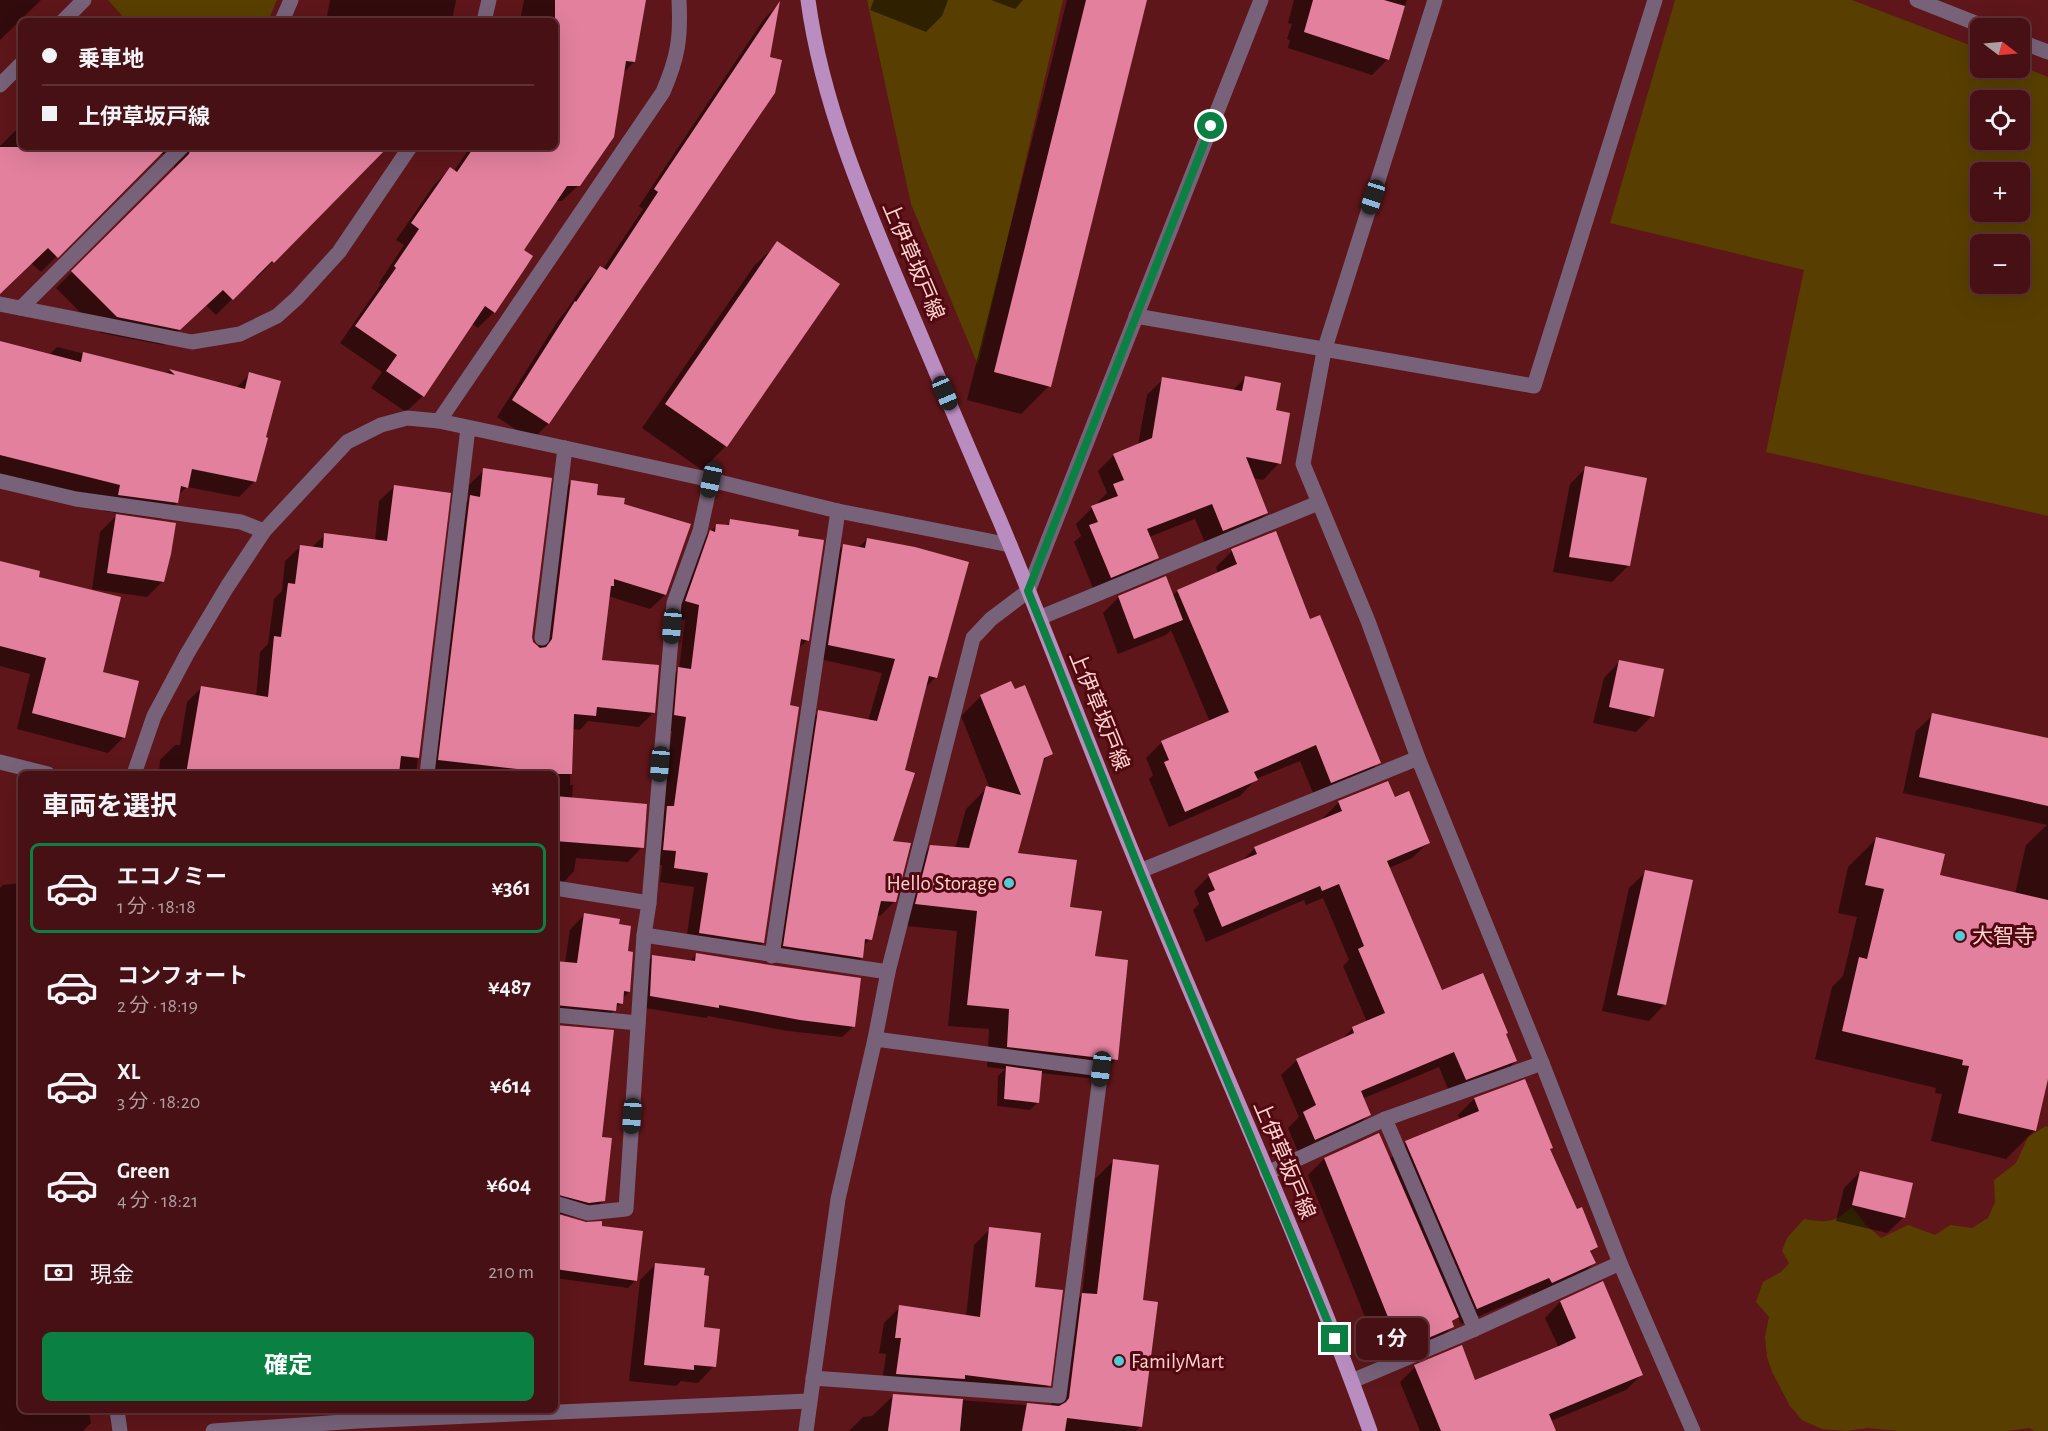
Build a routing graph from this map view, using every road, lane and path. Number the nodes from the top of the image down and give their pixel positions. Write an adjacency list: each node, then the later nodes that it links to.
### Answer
1 (84, 0): 10 (street)
2 (291, 0): 11 (street)
3 (489, 0): 12 (street)
4 (679, 0): 24 (street)
5 (808, 0): 32 (main road, 上伊草坂戸線)
6 (1261, 0): 22 (street)
7 (1436, 0): 23 (street)
8 (1655, 0): 23 (street)
9 (1917, 0): 13 (street)
10 (66, 18)
11 (283, 18)
12 (485, 18)
13 (1970, 21)
14 (2030, 45): 15 (street)
15 (2048, 52)
16 (18, 67): 17 (street)
17 (0, 85)
18 (179, 150): 21 (street)
19 (408, 150): 21 (street)
20 (0, 304): 21 (street)
21 (21, 308)
22 (1136, 316): 23 (street); 33 (street)
23 (1324, 351): 29 (street)
24 (439, 421): 25 (street); 31 (street)
25 (468, 428): 26 (street); 40 (street)
26 (565, 448): 27 (street); 35 (street)
27 (711, 480): 30 (street); 43 (street)
28 (0, 481): 31 (street)
29 (1318, 503): 34 (street); 36 (street)
30 (838, 511): 32 (street); 45 (street)
31 (264, 531): 39 (street)
32 (1010, 545): 33 (main road, 上伊草坂戸線)
33 (1028, 591): 34 (main road, 上伊草坂戸線); 46 (street)
34 (1039, 618): 41 (main road, 上伊草坂戸線)
35 (542, 638)
36 (1418, 758): 41 (street); 50 (street)
37 (0, 762): 38 (street)
38 (36, 771)
39 (135, 771)
40 (427, 771)
41 (1140, 871): 52 (main road, 上伊草坂戸線)
42 (558, 888): 43 (street)
43 (649, 903): 44 (street)
44 (644, 935): 45 (street); 48 (street)
45 (772, 956): 46 (street)
46 (888, 972): 49 (street)
47 (558, 1015): 48 (street)
48 (638, 1023): 53 (street)
49 (875, 1039): 56 (street); 56 (street)
50 (1542, 1063): 51 (street); 54 (street)
51 (1385, 1119): 52 (street); 55 (street)
52 (1267, 1173): 57 (main road, 上伊草坂戸線)
53 (558, 1204)
54 (1620, 1263): 55 (street); 67 (street)
55 (1475, 1329): 57 (street)
56 (813, 1378): 58 (street)
57 (1352, 1381): 66 (main road, 上伊草坂戸線)
58 (809, 1401): 59 (street); 65 (street)
59 (558, 1409)
60 (117, 1413): 63 (street)
61 (448, 1413): 62 (street)
62 (358, 1416): 64 (street)
63 (120, 1431)
64 (213, 1431)
65 (806, 1431)
66 (1370, 1431)
67 (1693, 1431)

